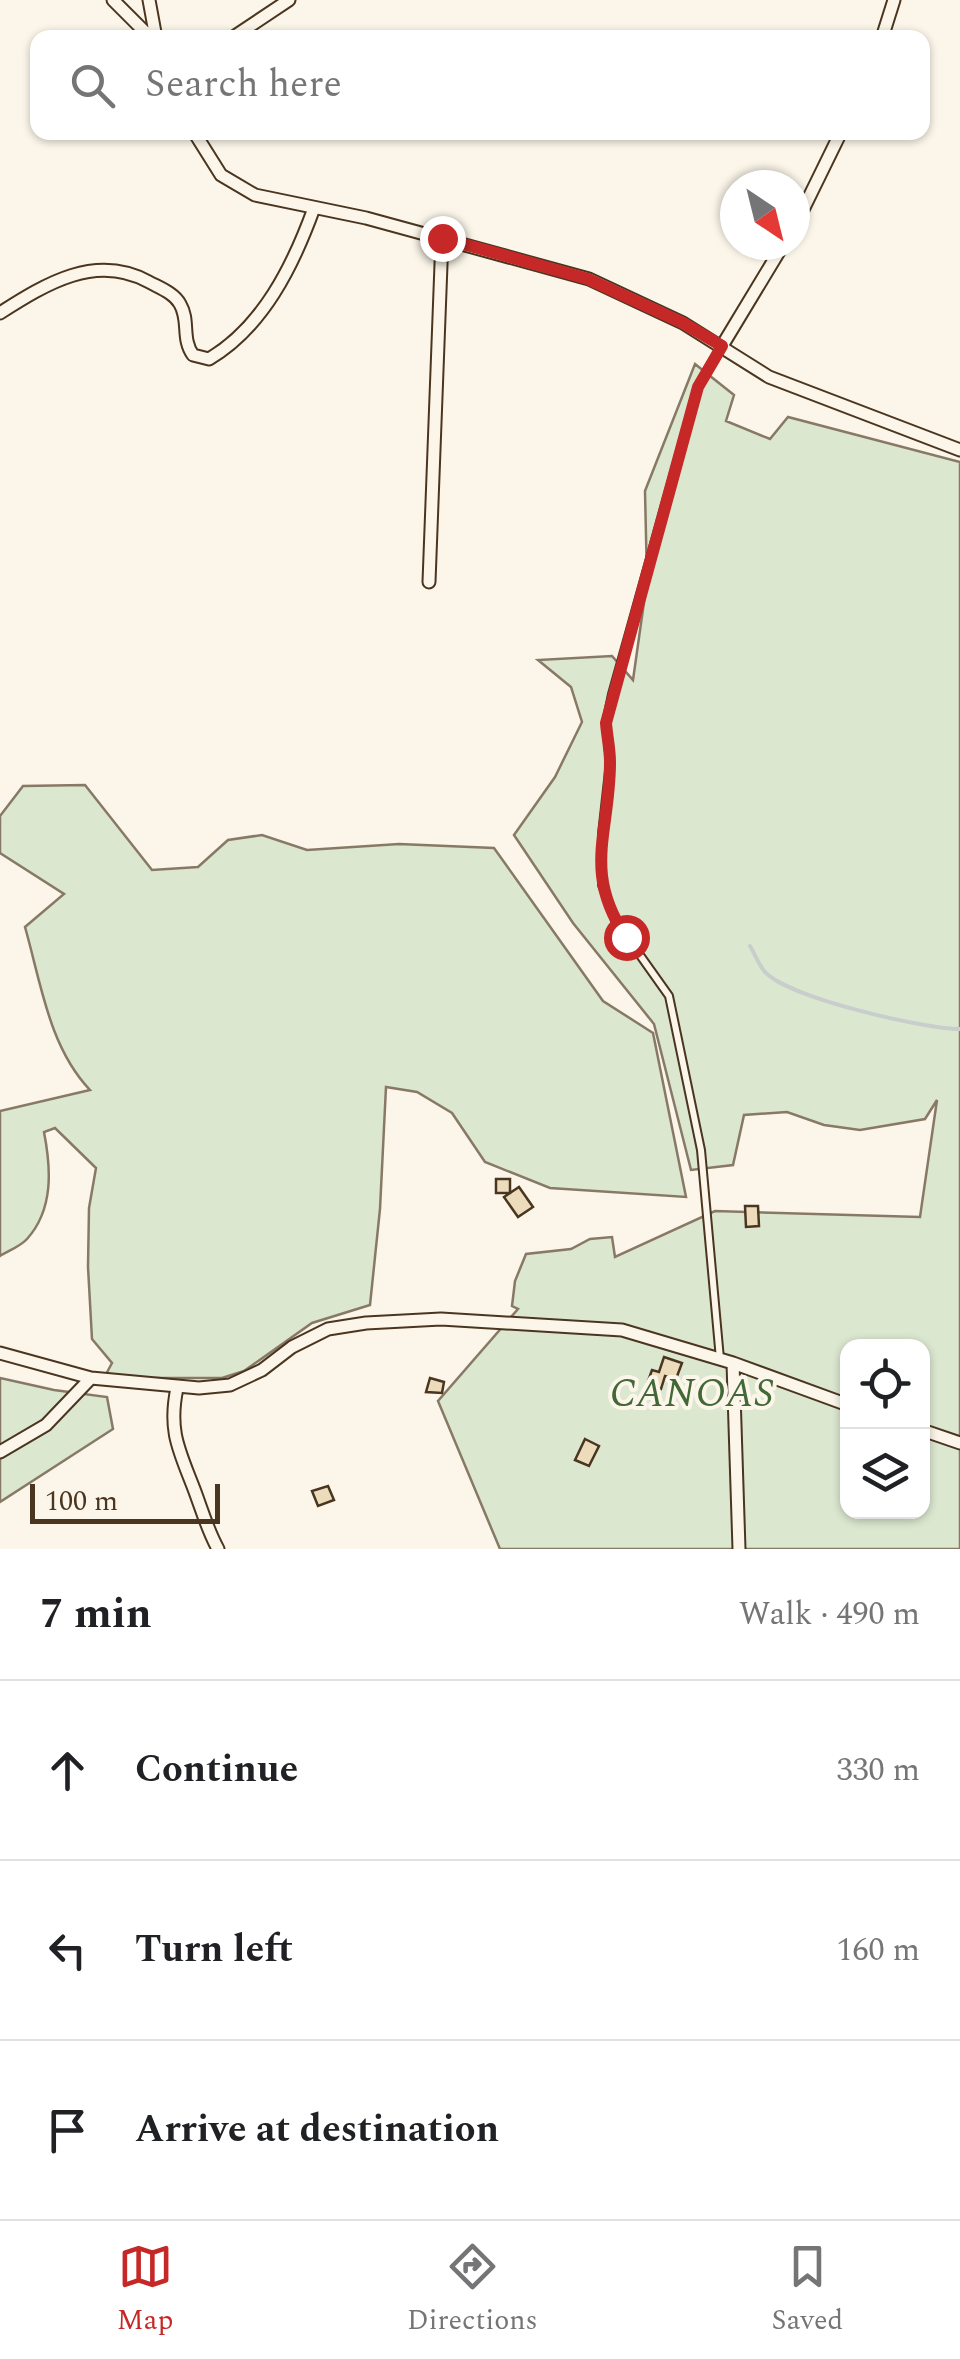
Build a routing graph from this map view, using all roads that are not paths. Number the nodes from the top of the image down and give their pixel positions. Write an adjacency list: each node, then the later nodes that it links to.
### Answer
1 (114, 0): 5 (street)
2 (149, 0): 6 (street)
3 (289, 0): 7 (street)
4 (894, 0): 8 (street)
5 (146, 30)
6 (153, 30)
7 (244, 30)
8 (885, 30)
9 (199, 140): 12 (street)
10 (837, 140): 11 (street)
11 (810, 195)
12 (314, 208): 13 (street); 15 (street)
13 (442, 238): 16 (street); 18 (street)
14 (775, 260): 16 (street)
15 (0, 313)
16 (722, 346): 17 (street); 20 (lane)
17 (960, 450)
18 (429, 582)
19 (0, 1353): 21 (street)
20 (727, 1361): 22 (street); 23 (street); 28 (street)
21 (91, 1378): 22 (street); 26 (street)
22 (177, 1388): 27 (street)
23 (840, 1403)
24 (930, 1433): 25 (street)
25 (960, 1443)
26 (0, 1452)
27 (218, 1549)
28 (739, 1549)

